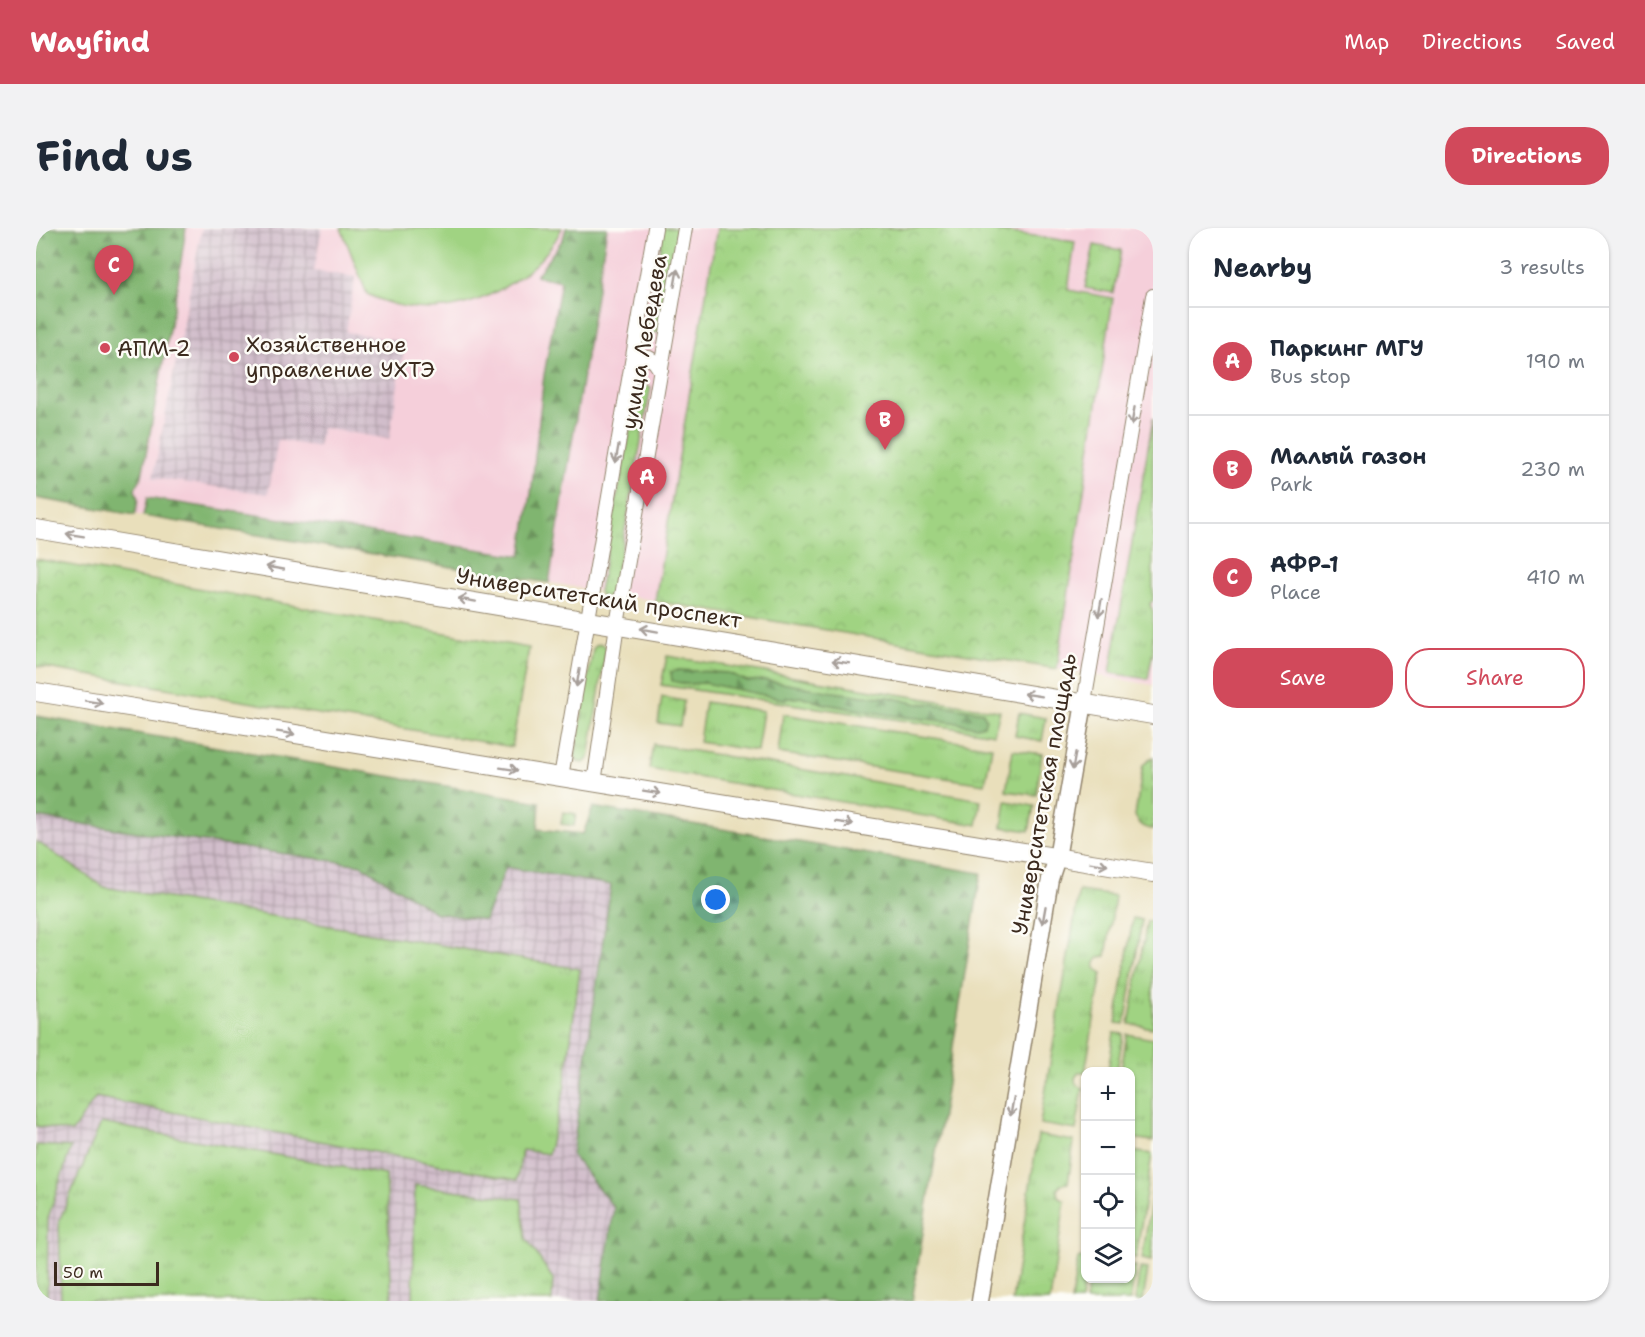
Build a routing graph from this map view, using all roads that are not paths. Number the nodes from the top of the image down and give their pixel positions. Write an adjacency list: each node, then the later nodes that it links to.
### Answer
1 (655, 228): 4 (street, улица Лебедева)
2 (685, 228): 5 (street, улица Лебедева, one-way to 2)
3 (1153, 296): 10 (street, Университетская площадь, one-way to 10)
4 (633, 365): 5 (street); 7 (street, улица Лебедева, one-way to 7)
5 (661, 371): 8 (street, улица Лебедева)
6 (36, 529): 7 (main road, Университетский проспект, one-way to 6)
7 (588, 620): 8 (main road, Университетский проспект); 12 (street, улица Лебедева, one-way to 12)
8 (617, 625): 10 (main road, Университетский проспект, one-way to 8); 13 (street, улица Лебедева)
9 (36, 692): 12 (main road, one-way to 12)
10 (1084, 703): 11 (main road, Университетский проспект); 14 (street, Университетская площадь, one-way to 14)
11 (1153, 715)
12 (561, 777): 13 (main road)
13 (594, 783): 14 (main road, one-way to 14)
14 (1057, 858): 15 (main road, one-way to 15); 16 (street, Университетская площадь, one-way to 16)
15 (1153, 873)
16 (980, 1301)

